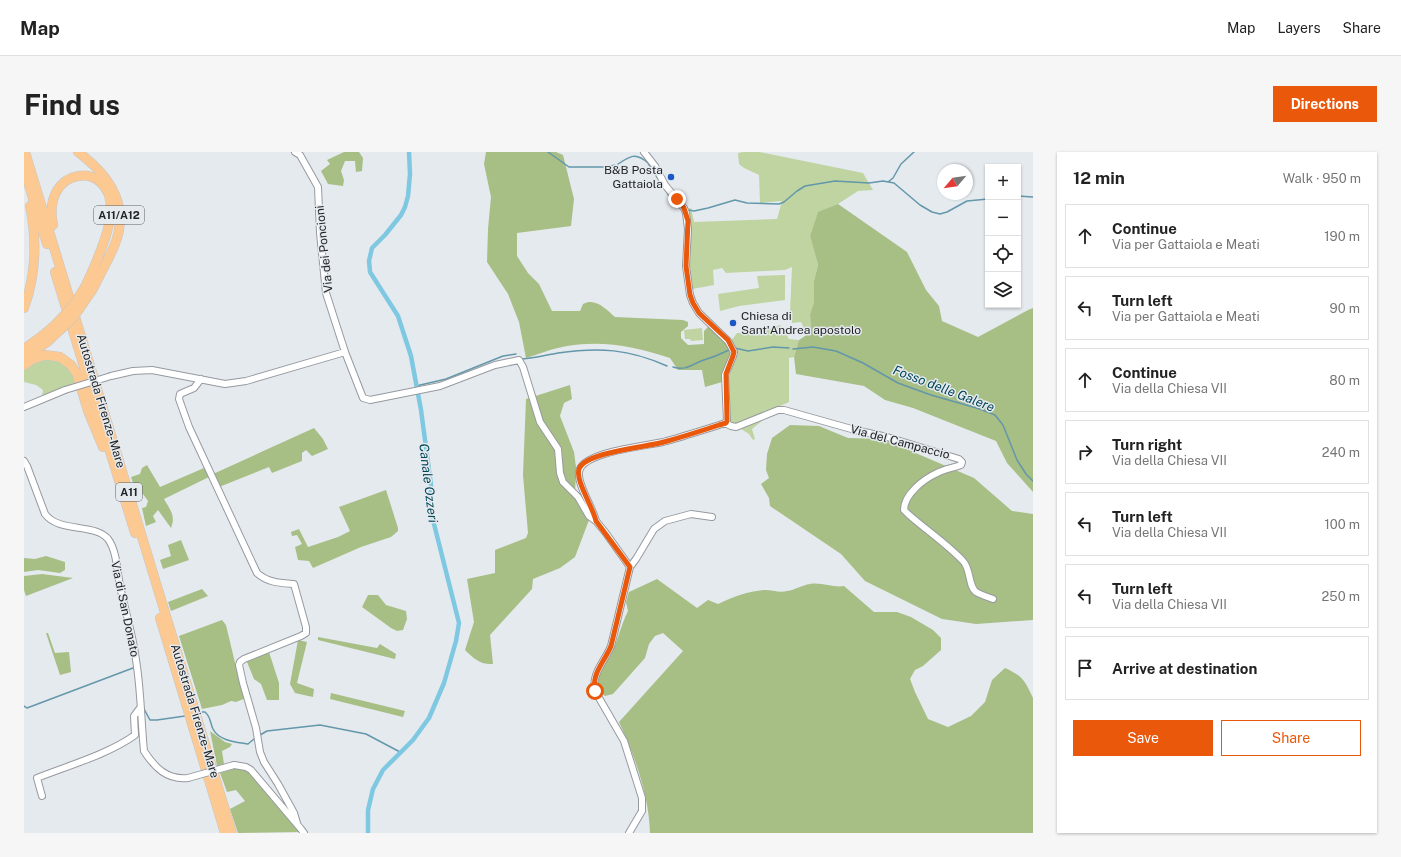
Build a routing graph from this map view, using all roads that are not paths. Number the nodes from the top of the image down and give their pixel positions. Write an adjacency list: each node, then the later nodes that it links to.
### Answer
1 (25, 152): 7 (highway, Autostrada Firenze-Mare / A11)
2 (78, 152): 8 (highway, A11/A12)
3 (295, 152): 12 (street, Via dei Poncioni)
4 (644, 152): 17 (street)
5 (24, 169): 19 (highway, Autostrada Firenze-Mare / A11)
6 (24, 184): 9 (highway)
7 (65, 283): 8 (highway); 28 (highway, Autostrada Firenze-Mare / A11)
8 (89, 288): 10 (highway, A11/A12, bridge)
9 (24, 308)
10 (45, 339): 11 (highway); 13 (highway, A11/A12)
11 (24, 349)
12 (345, 352): 15 (street); 21 (street, Via dei Poncioni)
13 (24, 358)
14 (24, 365): 19 (highway)
15 (201, 379): 16 (street, bridge); 26 (street)
16 (24, 407)
17 (726, 423): 21 (street); 23 (street, Via del Campaccio)
18 (24, 461): 24 (street, Via di San Donato)
19 (125, 501): 27 (highway, Autostrada Firenze-Mare / A11)
20 (712, 517): 22 (street)
21 (596, 521): 22 (street)
22 (630, 567): 30 (street)
23 (993, 599)
24 (140, 708): 25 (street); 26 (street, Via di San Donato, bridge)
25 (42, 796)
26 (297, 823): 29 (street)
27 (226, 833)
28 (232, 833)
29 (304, 833)
30 (629, 833)

